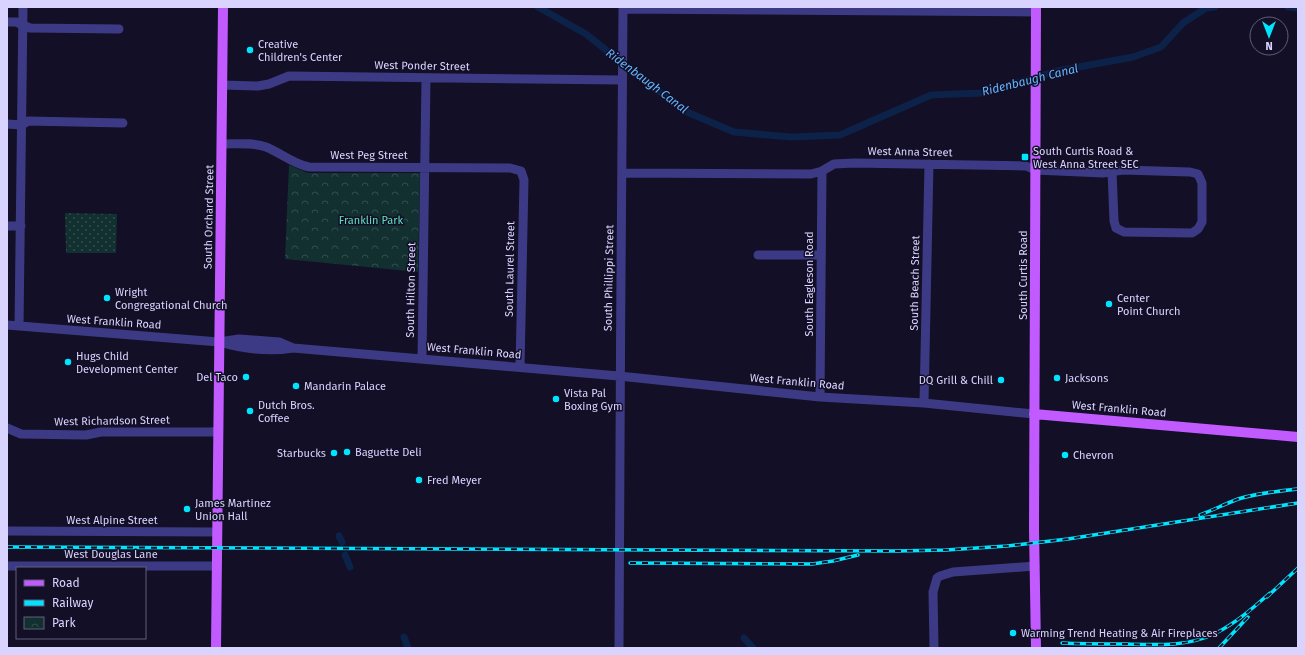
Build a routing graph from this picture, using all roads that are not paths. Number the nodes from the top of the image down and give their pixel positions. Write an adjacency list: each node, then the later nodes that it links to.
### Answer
1 (23, 7): 9 (street)
2 (223, 7): 13 (main road, South Orchard Street)
3 (623, 8): 4 (street); 11 (street, South Phillippi Street)
4 (723, 8): 5 (street)
5 (824, 9): 6 (street)
6 (922, 9): 7 (street)
7 (1036, 9): 20 (main road, South Curtis Road)
8 (7, 22): 9 (street)
9 (23, 25): 10 (street); 16 (street)
10 (119, 29)
11 (622, 76): 12 (street, West Ponder Street); 24 (street, South Phillippi Street)
12 (426, 78): 13 (street, West Ponder Street); 19 (street, South Hilton Street)
13 (222, 85): 17 (main road, South Orchard Street)
14 (123, 123): 16 (street)
15 (7, 124): 16 (street)
16 (22, 125): 26 (street)
17 (222, 144): 19 (street, West Peg Street); 31 (main road, South Orchard Street)
18 (929, 164): 20 (street, West Anna Street); 22 (street, West Anna Street); 36 (street, South Beach Street)
19 (425, 168): 21 (street, West Peg Street); 32 (street, South Hilton Street)
20 (1035, 170): 23 (street, West Anna Street); 37 (main road, South Curtis Road)
21 (521, 172): 33 (street, South Laurel Street)
22 (822, 172): 24 (street, West Anna Street); 27 (street, South Eagleson Road)
23 (1112, 172): 23 (street, West Anna Street)
24 (622, 173): 34 (street, South Phillippi Street)
25 (7, 226): 26 (street)
26 (21, 226): 30 (street)
27 (821, 254): 28 (street); 35 (street, South Eagleson Road)
28 (758, 255)
29 (7, 325): 30 (street, West Franklin Road)
30 (20, 326): 31 (street, West Franklin Road)
31 (219, 342): 32 (street, West Franklin Road); 39 (main road, South Orchard Street)
32 (422, 359): 33 (street, West Franklin Road)
33 (520, 367): 34 (street, West Franklin Road)
34 (619, 376): 35 (street, West Franklin Road); 47 (street, South Phillippi Street)
35 (820, 396): 36 (street, West Franklin Road)
36 (924, 403): 37 (street, West Franklin Road)
37 (1034, 414): 40 (main road, West Franklin Road); 45 (main road, South Curtis Road)
38 (7, 428): 39 (street, West Richardson Street)
39 (218, 431): 42 (main road, South Orchard Street)
40 (1298, 437)
41 (7, 531): 42 (street, West Alpine Street)
42 (216, 532): 44 (main road, South Orchard Street)
43 (7, 566): 44 (street, West Douglas Lane)
44 (216, 566): 46 (main road, South Orchard Street)
45 (1035, 566): 48 (street); 49 (main road, South Curtis Road)
46 (216, 648)
47 (619, 648)
48 (934, 648)
49 (1036, 648)

